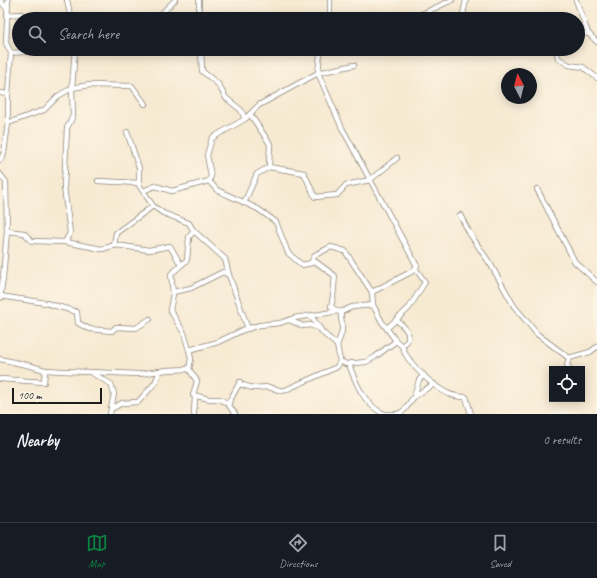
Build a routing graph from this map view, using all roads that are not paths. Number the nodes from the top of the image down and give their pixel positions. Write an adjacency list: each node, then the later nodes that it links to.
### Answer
1 (0, 0): 10 (street)
2 (8, 0): 10 (street)
3 (66, 0): 11 (street)
4 (175, 0): 12 (street)
5 (199, 0): 13 (street)
6 (330, 0): 14 (street)
7 (452, 0): 15 (street)
8 (466, 0): 16 (street)
9 (576, 0): 17 (street)
10 (7, 9): 18 (street)
11 (69, 12)
12 (163, 12)
13 (198, 12)
14 (330, 12)
15 (426, 12)
16 (463, 12)
17 (580, 12)
18 (7, 15): 19 (street); 24 (street)
19 (12, 15)
20 (585, 25): 21 (street)
21 (588, 33): 22 (street); 23 (street)
22 (585, 34)
23 (597, 41)
24 (12, 53): 34 (street)
25 (74, 56): 32 (street)
26 (201, 56): 37 (street)
27 (320, 56): 30 (street)
28 (558, 56): 31 (street)
29 (354, 65): 30 (street)
30 (318, 73): 36 (street); 44 (street)
31 (597, 78)
32 (72, 88): 35 (street); 38 (street); 57 (street)
33 (0, 93): 34 (street)
34 (8, 94): 38 (street)
35 (145, 104)
36 (250, 114): 37 (street); 42 (street)
37 (246, 118): 46 (street)
38 (8, 122): 41 (street)
39 (127, 132): 47 (street)
40 (397, 158): 44 (street)
41 (0, 160)
42 (269, 167): 44 (street); 52 (street)
43 (0, 174): 49 (street)
44 (370, 180): 61 (street)
45 (98, 181): 47 (street)
46 (208, 181): 51 (street); 52 (street)
47 (139, 183): 51 (street)
48 (0, 188): 49 (street)
49 (6, 189): 55 (street)
50 (538, 189): 63 (street)
51 (143, 191): 53 (street)
52 (244, 203): 59 (street)
53 (153, 206): 56 (street); 58 (street)
54 (460, 215): 81 (street)
55 (7, 231): 57 (street); 66 (street)
56 (194, 231): 60 (street); 62 (street)
57 (65, 242): 58 (street)
58 (114, 246): 60 (street)
59 (311, 263): 65 (street); 68 (street)
60 (182, 265): 64 (street)
61 (415, 268): 65 (street); 72 (street)
62 (229, 275): 64 (street); 75 (street)
63 (597, 282)
64 (173, 292): 80 (street)
65 (372, 292): 67 (street)
66 (0, 297): 70 (street)
67 (373, 305): 68 (street); 74 (street)
68 (339, 311): 69 (street); 77 (street)
69 (311, 316): 71 (street); 73 (street)
70 (150, 319)
71 (289, 320): 73 (street); 75 (street)
72 (396, 320): 74 (street); 78 (street)
73 (319, 328): 77 (street)
74 (387, 328): 76 (street)
75 (248, 329): 80 (street)
76 (396, 341): 78 (street); 84 (street)
77 (337, 345): 83 (street)
78 (402, 346): 90 (street)
79 (597, 347): 81 (street)
80 (189, 350): 86 (street)
81 (569, 358): 85 (street)
82 (0, 360): 87 (street)
83 (340, 361): 84 (street); 95 (street)
84 (351, 363): 99 (street)
85 (568, 366)
86 (189, 369): 88 (street); 93 (street)
87 (45, 370): 89 (street); 91 (street)
88 (160, 371): 89 (street); 96 (street)
89 (91, 373): 96 (street)
90 (424, 375): 92 (street); 94 (street)
91 (0, 379)
92 (434, 384): 94 (street); 102 (street)
93 (195, 396): 95 (street); 97 (street)
94 (414, 397): 101 (street)
95 (228, 404): 98 (street)
96 (110, 412)
97 (194, 414)
98 (235, 414)
99 (383, 414): 100 (street)
100 (394, 414)
101 (397, 414)
102 (471, 414)

